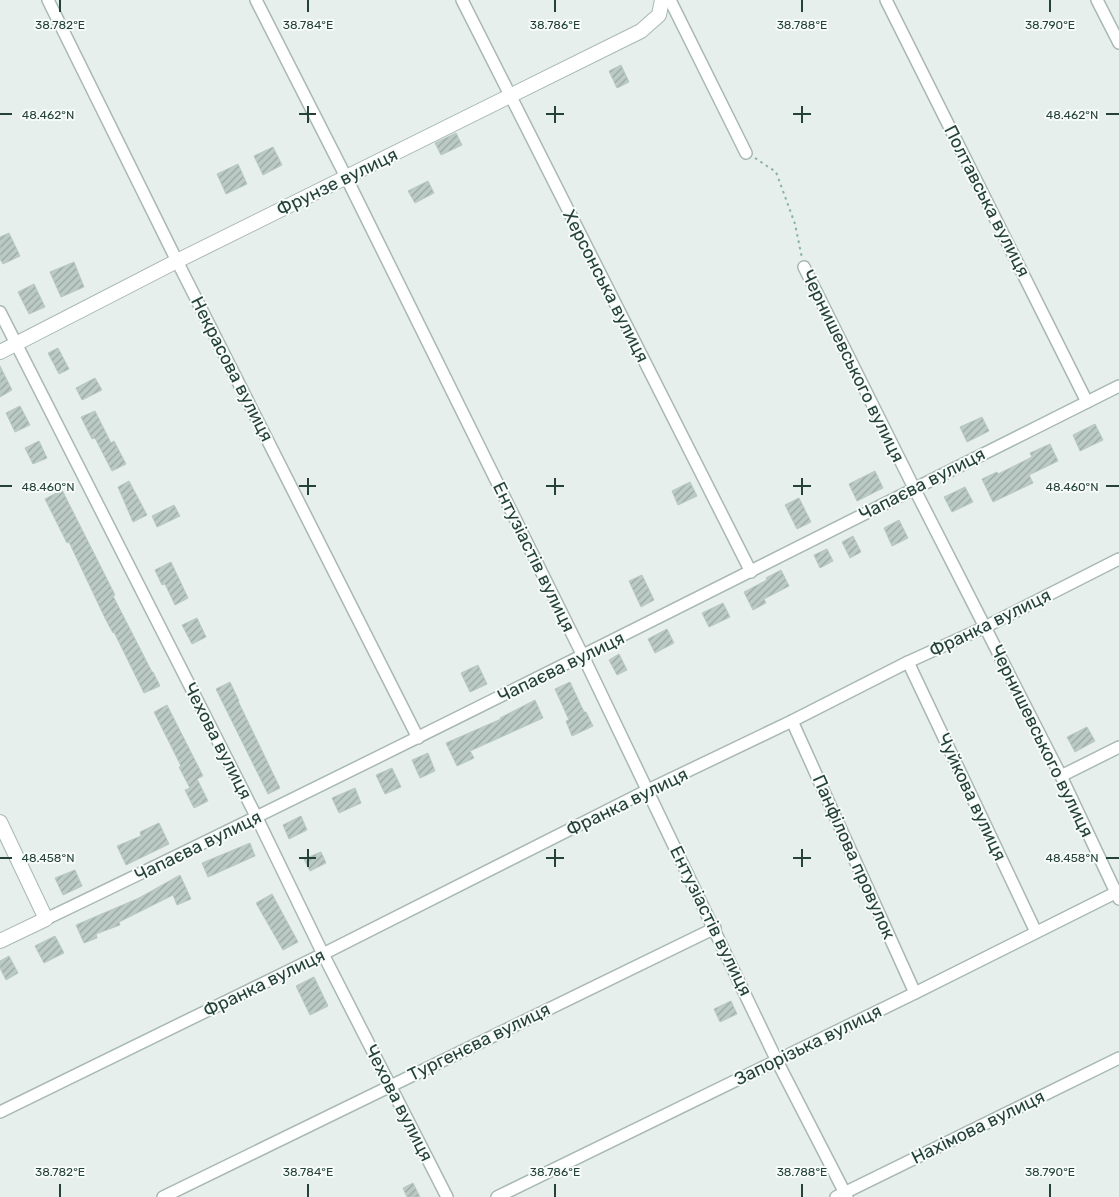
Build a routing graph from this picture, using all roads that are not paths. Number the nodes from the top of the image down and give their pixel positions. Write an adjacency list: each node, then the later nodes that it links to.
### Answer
1 (48, 0): 12 (street, Некрасова вулиця)
2 (256, 0): 11 (street, Ентузіастів вулиця)
3 (462, 0): 9 (street, Херсонська вулиця)
4 (662, 0): 9 (street, Фрунзе вулиця)
5 (670, 0): 10 (street)
6 (886, 0): 18 (street, Полтавська вулиця)
7 (1097, 0): 8 (street)
8 (1119, 43)
9 (510, 96): 11 (street, Фрунзе вулиця); 21 (street, Херсонська вулиця)
10 (746, 152)
11 (346, 177): 12 (street, Фрунзе вулиця); 23 (street, Ентузіастів вулиця)
12 (177, 261): 15 (street, Фрунзе вулиця); 26 (street, Некрасова вулиця)
13 (804, 267): 19 (street, Чернишевського вулиця)
14 (0, 312): 15 (street, Чехова вулиця)
15 (16, 344): 16 (street, Фрунзе вулиця); 30 (street, Чехова вулиця)
16 (0, 352)
17 (1119, 386): 18 (street, Чапаєва вулиця)
18 (1087, 402): 19 (street, Чапаєва вулиця)
19 (914, 488): 21 (street, Чапаєва вулиця); 22 (street, Чернишевського вулиця)
20 (1119, 559): 22 (street, Франка вулиця)
21 (751, 572): 23 (street, Чапаєва вулиця)
22 (984, 627): 24 (street, Франка вулиця); 28 (street, Чернишевського вулиця)
23 (583, 656): 26 (street, Чапаєва вулиця); 29 (street, Ентузіастів вулиця)
24 (908, 662): 25 (street, Франка вулиця); 35 (street, Чуйкова вулиця)
25 (792, 721): 29 (street, Франка вулиця); 38 (street, Панфілова провулок)
26 (418, 738): 30 (street, Чапаєва вулиця)
27 (1119, 747): 28 (street)
28 (1061, 776): 32 (street, Чернишевського вулиця)
29 (648, 790): 34 (street, Ентузіастів вулиця); 37 (street, Франка вулиця)
30 (257, 818): 33 (street, Чапаєва вулиця); 37 (street, Чехова вулиця)
31 (0, 822): 33 (street)
32 (1118, 894): 35 (street, Запорізька вулиця)
33 (46, 919): 36 (street, Чапаєва вулиця)
34 (715, 928): 40 (street, Ентузіастів вулиця); 41 (street, Тургенєва вулиця)
35 (1036, 932): 38 (street, Запорізька вулиця)
36 (0, 941)
37 (322, 954): 41 (street, Чехова вулиця); 42 (street, Франка вулиця)
38 (915, 993): 40 (street, Запорізька вулиця)
39 (1119, 1058): 43 (street, Нахімова вулиця)
40 (778, 1061): 43 (street, Ентузіастів вулиця); 46 (street, Запорізька вулиця)
41 (391, 1085): 44 (street, Тургенєва вулиця); 45 (street, Чехова вулиця)
42 (0, 1112)
43 (843, 1196)
44 (162, 1197)
45 (447, 1197)
46 (497, 1197)

